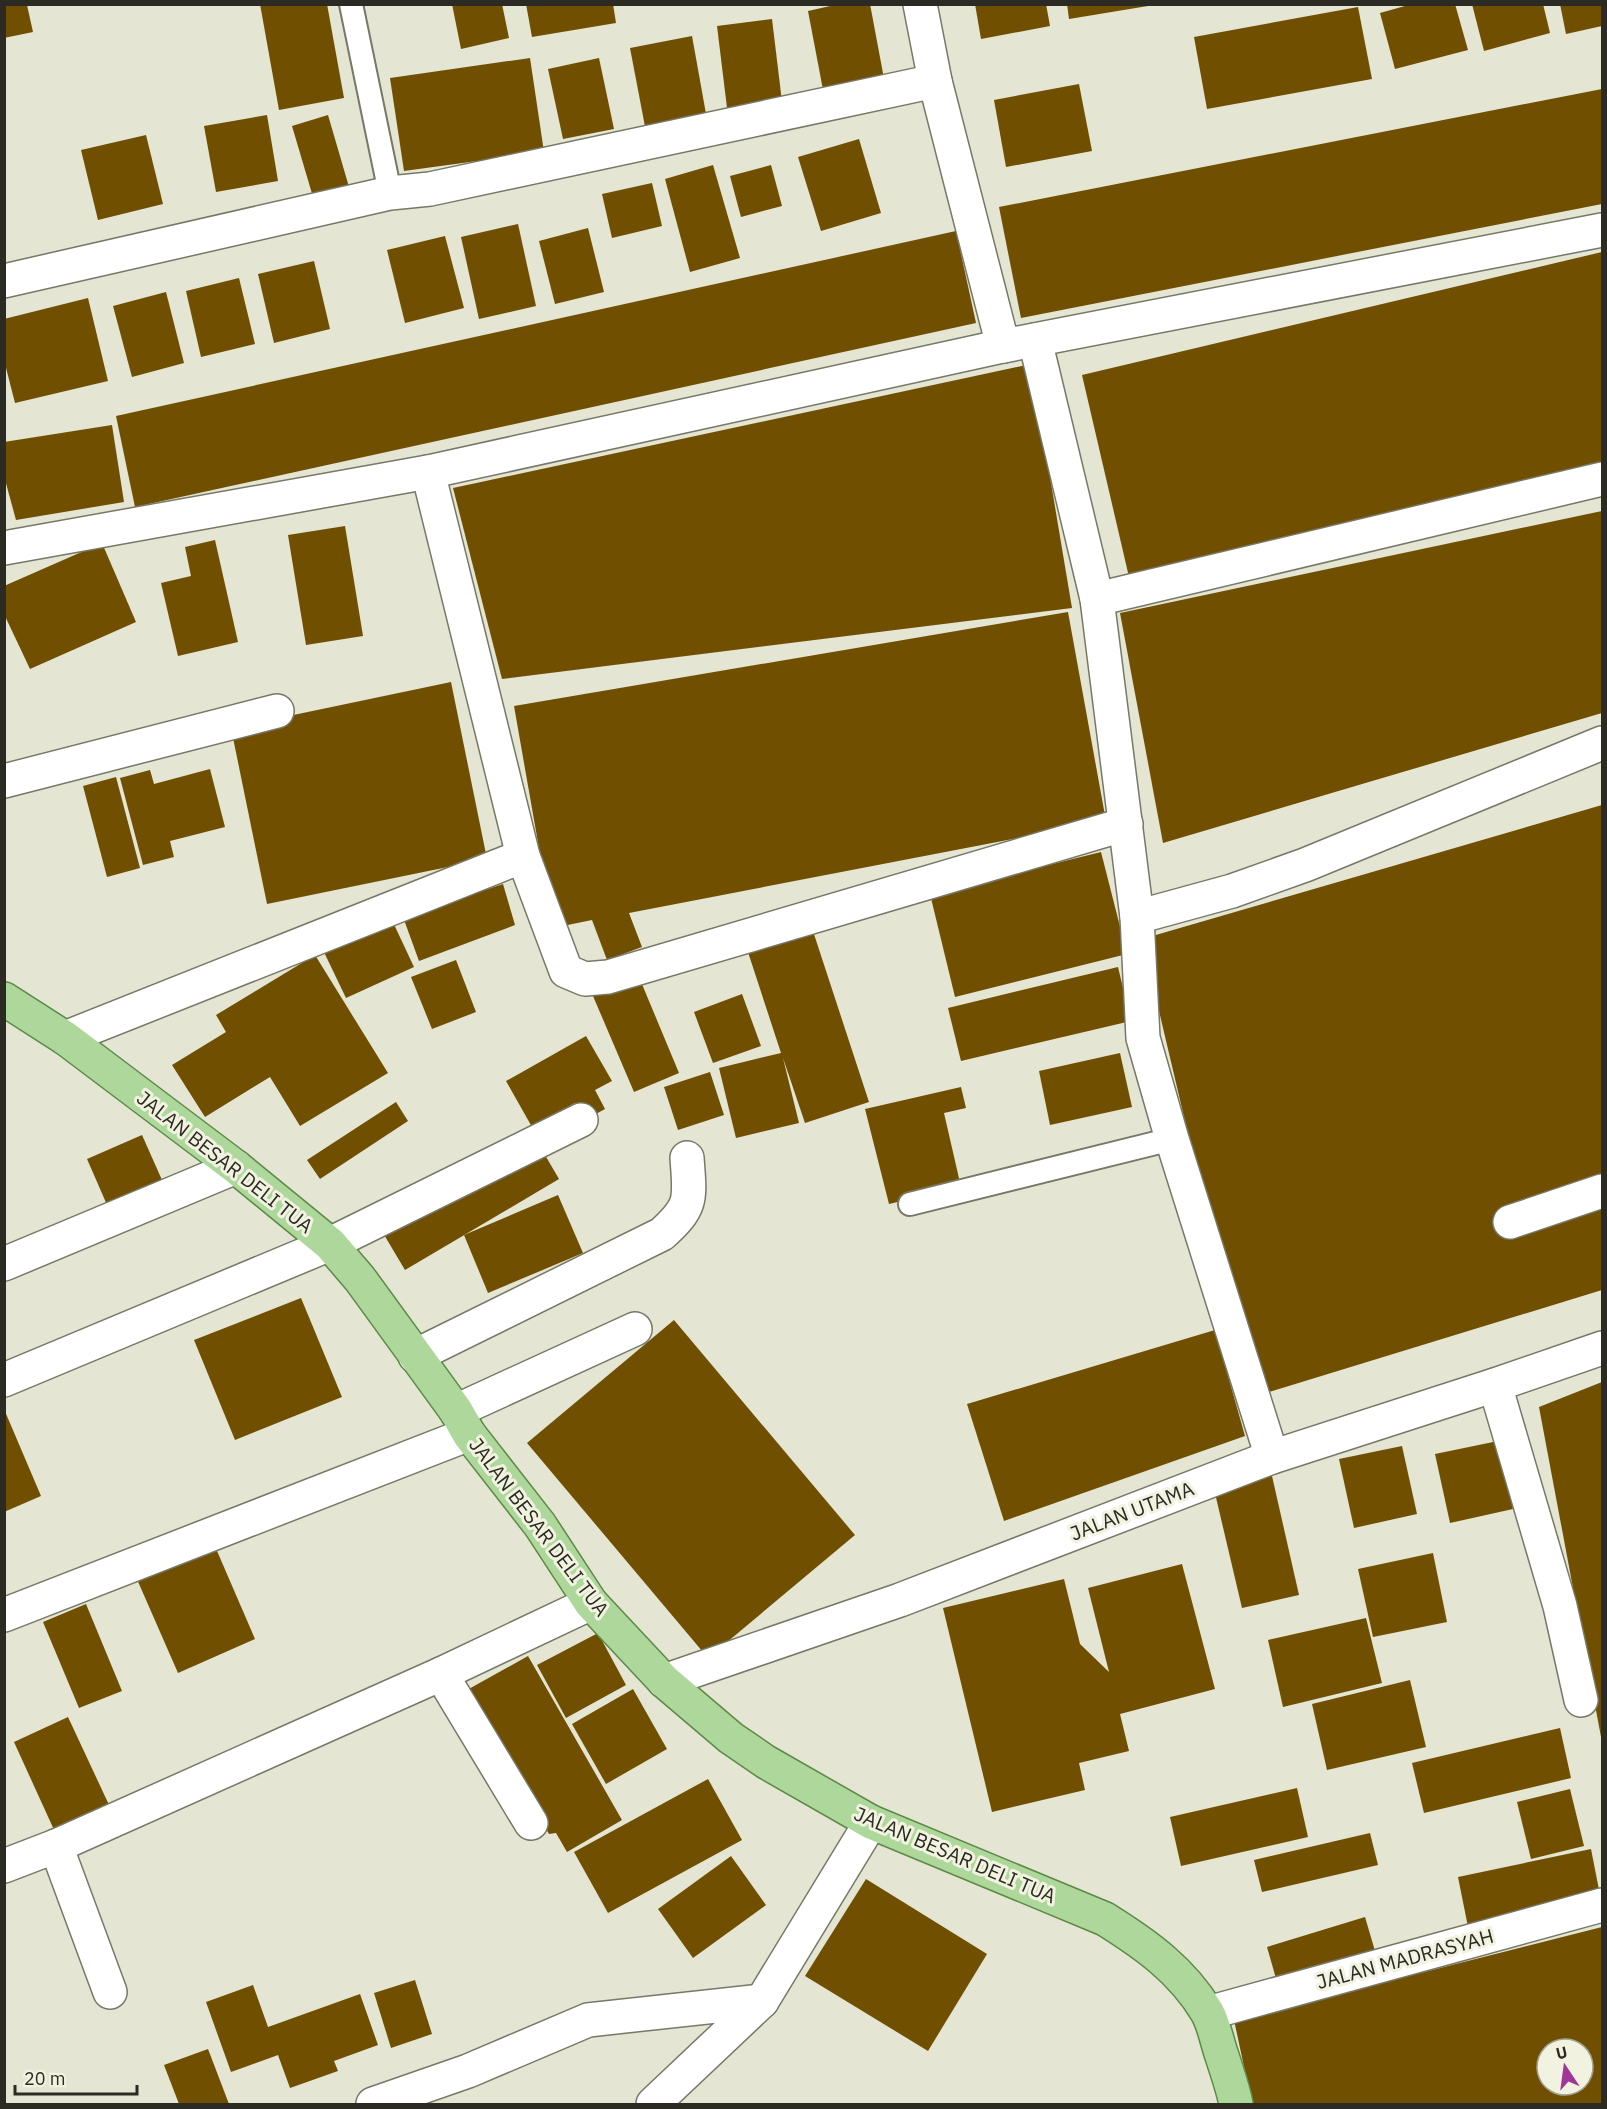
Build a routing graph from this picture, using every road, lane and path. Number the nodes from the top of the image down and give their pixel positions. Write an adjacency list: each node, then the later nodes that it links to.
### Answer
1 (351, 4): 4 (lane)
2 (920, 4): 3 (street)
3 (934, 81): 4 (street); 7 (street)
4 (390, 192): 6 (street)
5 (1602, 230): 7 (street)
6 (4, 280)
7 (1019, 343): 8 (street); 11 (street)
8 (428, 472): 10 (street); 16 (street)
9 (1602, 479): 11 (street)
10 (4, 548)
11 (1097, 599): 15 (street)
12 (277, 711): 14 (street)
13 (1602, 743): 17 (street)
14 (4, 781)
15 (1126, 824): 16 (street); 17 (street)
16 (523, 856): 19 (street)
17 (1137, 917): 21 (street)
18 (4, 999): 19 (main road, JALAN BESAR DELI TUA)
19 (65, 1038): 23 (main road, JALAN BESAR DELI TUA)
20 (580, 1120): 27 (street)
21 (1172, 1139): 25 (lane); 35 (street)
22 (687, 1158): 31 (street)
23 (236, 1167): 27 (main road, JALAN BESAR DELI TUA); 28 (street)
24 (1602, 1191): 26 (street)
25 (910, 1204)
26 (1510, 1222)
27 (330, 1244): 31 (main road, JALAN BESAR DELI TUA); 32 (street)
28 (4, 1264)
29 (635, 1329): 34 (street)
30 (1602, 1348): 33 (street, JALAN UTAMA)
31 (415, 1356): 34 (main road, JALAN BESAR DELI TUA)
32 (4, 1380)
33 (1495, 1385): 35 (street, JALAN UTAMA); 40 (street)
34 (462, 1422): 36 (main road, JALAN BESAR DELI TUA); 37 (street)
35 (1272, 1457): 39 (street, JALAN UTAMA)
36 (591, 1603): 38 (street); 39 (main road, JALAN BESAR DELI TUA)
37 (4, 1615)
38 (441, 1674): 42 (street); 43 (street)
39 (664, 1681): 41 (main road, JALAN BESAR DELI TUA)
40 (1581, 1700)
41 (871, 1822): 47 (street); 48 (main road, JALAN BESAR DELI TUA)
42 (531, 1823)
43 (56, 1846): 44 (street); 46 (street)
44 (4, 1866)
45 (1602, 1905): 48 (street, JALAN MADRASYAH)
46 (110, 1992)
47 (762, 2001): 49 (street); 50 (street)
48 (1208, 2013): 51 (main road, JALAN BESAR DELI TUA)
49 (373, 2104)
50 (653, 2104)
51 (1236, 2104)

